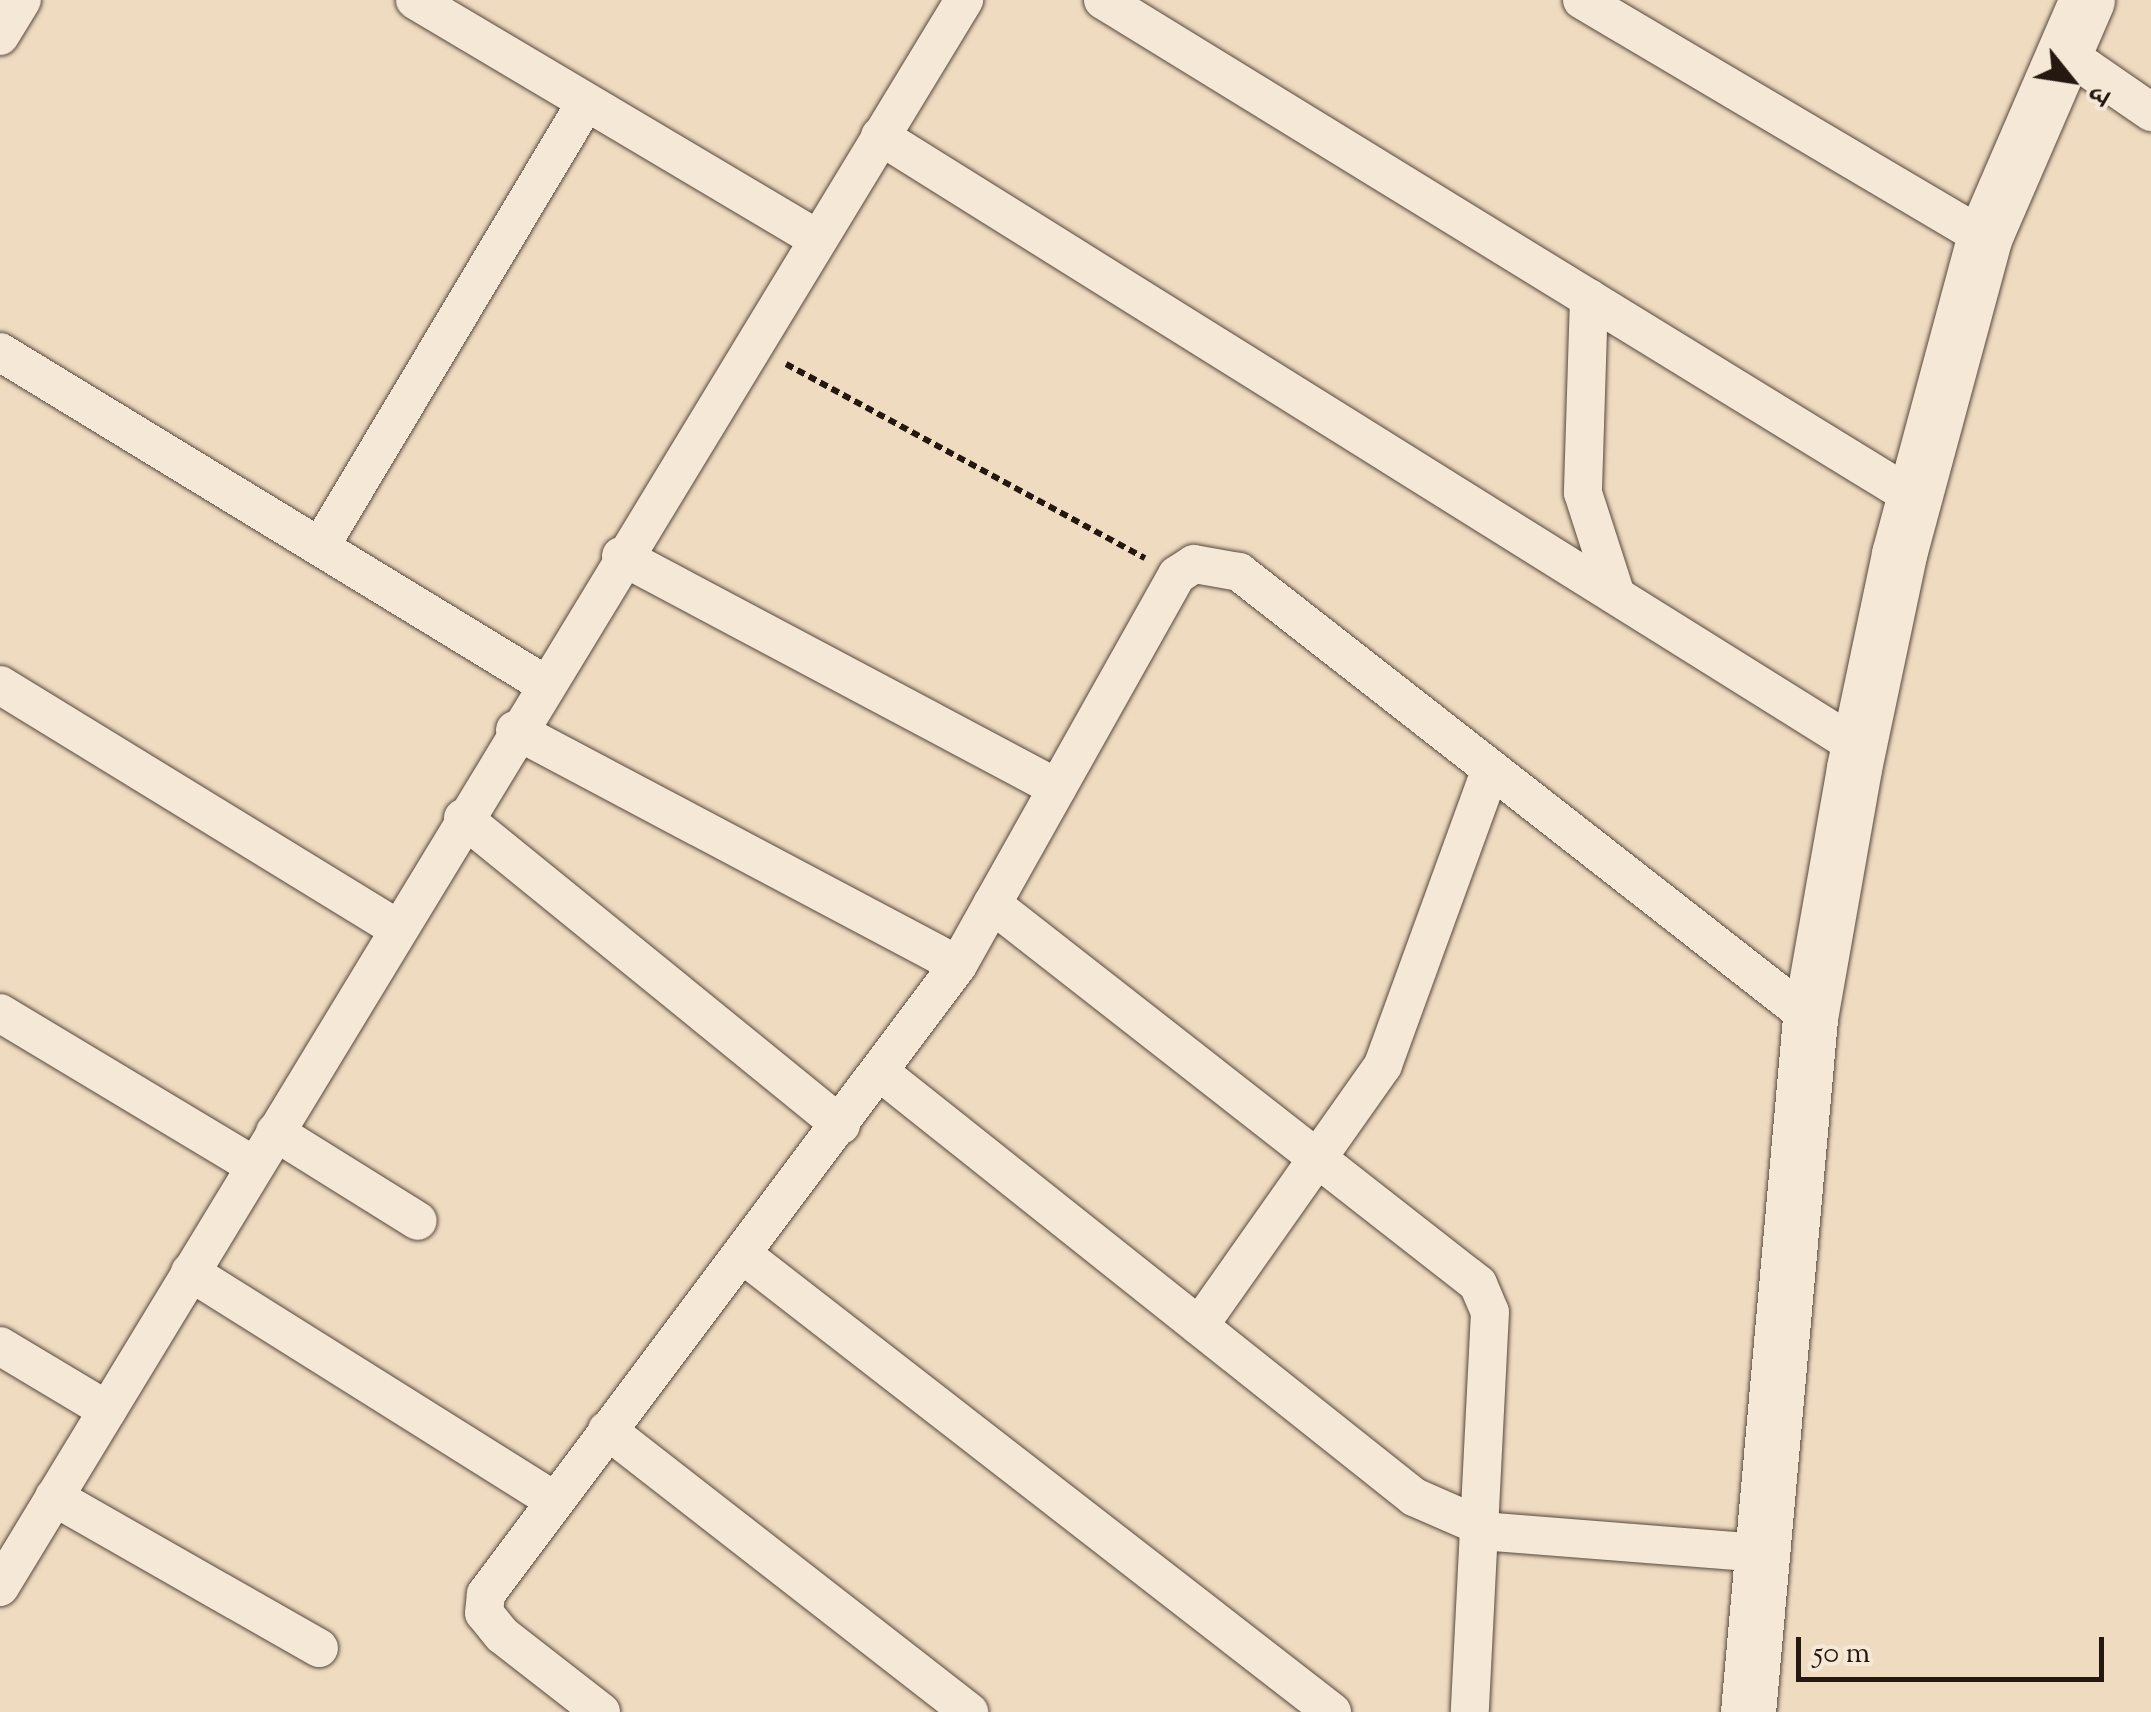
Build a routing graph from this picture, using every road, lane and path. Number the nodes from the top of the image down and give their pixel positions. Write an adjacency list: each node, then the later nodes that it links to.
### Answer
1 (22, 0): 7 (street)
2 (416, 0): 9 (street)
3 (1103, 0): 14 (street)
4 (1582, 0): 12 (street)
5 (2087, 0): 8 (street)
6 (959, 2): 11 (street)
7 (0, 36)
8 (2064, 52): 10 (street); 12 (street)
9 (586, 102): 13 (street); 18 (street)
10 (2151, 112)
11 (880, 136): 13 (street); 21 (street)
12 (1984, 238): 17 (street)
13 (817, 240): 15 (street)
14 (1590, 298): 17 (street); 21 (street)
15 (752, 346): 19 (street); 20 (path)
16 (0, 352): 18 (street)
17 (1914, 498): 25 (street)
18 (320, 547): 22 (street)
19 (621, 556): 22 (street); 27 (street)
20 (1177, 575): 26 (street); 27 (street)
21 (1616, 595): 25 (street)
22 (543, 683): 24 (street)
23 (0, 685): 30 (street)
24 (516, 730): 28 (street); 31 (street)
25 (1858, 747): 33 (street)
26 (1491, 769): 33 (street); 37 (street)
27 (1057, 788): 29 (street)
28 (463, 818): 30 (street); 35 (street)
29 (992, 904): 31 (street); 37 (street)
30 (398, 928): 36 (street)
31 (958, 965): 34 (street)
32 (0, 1014): 38 (street)
33 (1810, 1018): 49 (street)
34 (881, 1073): 35 (street); 42 (street)
35 (841, 1125): 40 (street)
36 (276, 1132): 38 (street); 39 (street)
37 (1318, 1159): 42 (street); 48 (street)
38 (255, 1166): 41 (street)
39 (418, 1220)
40 (742, 1254): 45 (street); 54 (street)
41 (190, 1272): 44 (street); 47 (street)
42 (1199, 1326): 48 (street)
43 (0, 1346): 44 (street)
44 (107, 1410): 46 (street)
45 (607, 1430): 47 (street); 53 (street)
46 (54, 1498): 50 (street); 51 (street)
47 (554, 1500): 52 (street)
48 (1479, 1527): 49 (street); 55 (street)
49 (1762, 1553): 56 (street)
50 (0, 1588)
51 (319, 1648)
52 (601, 1712)
53 (969, 1712)
54 (1332, 1712)
55 (1470, 1712)
56 (1748, 1712)

